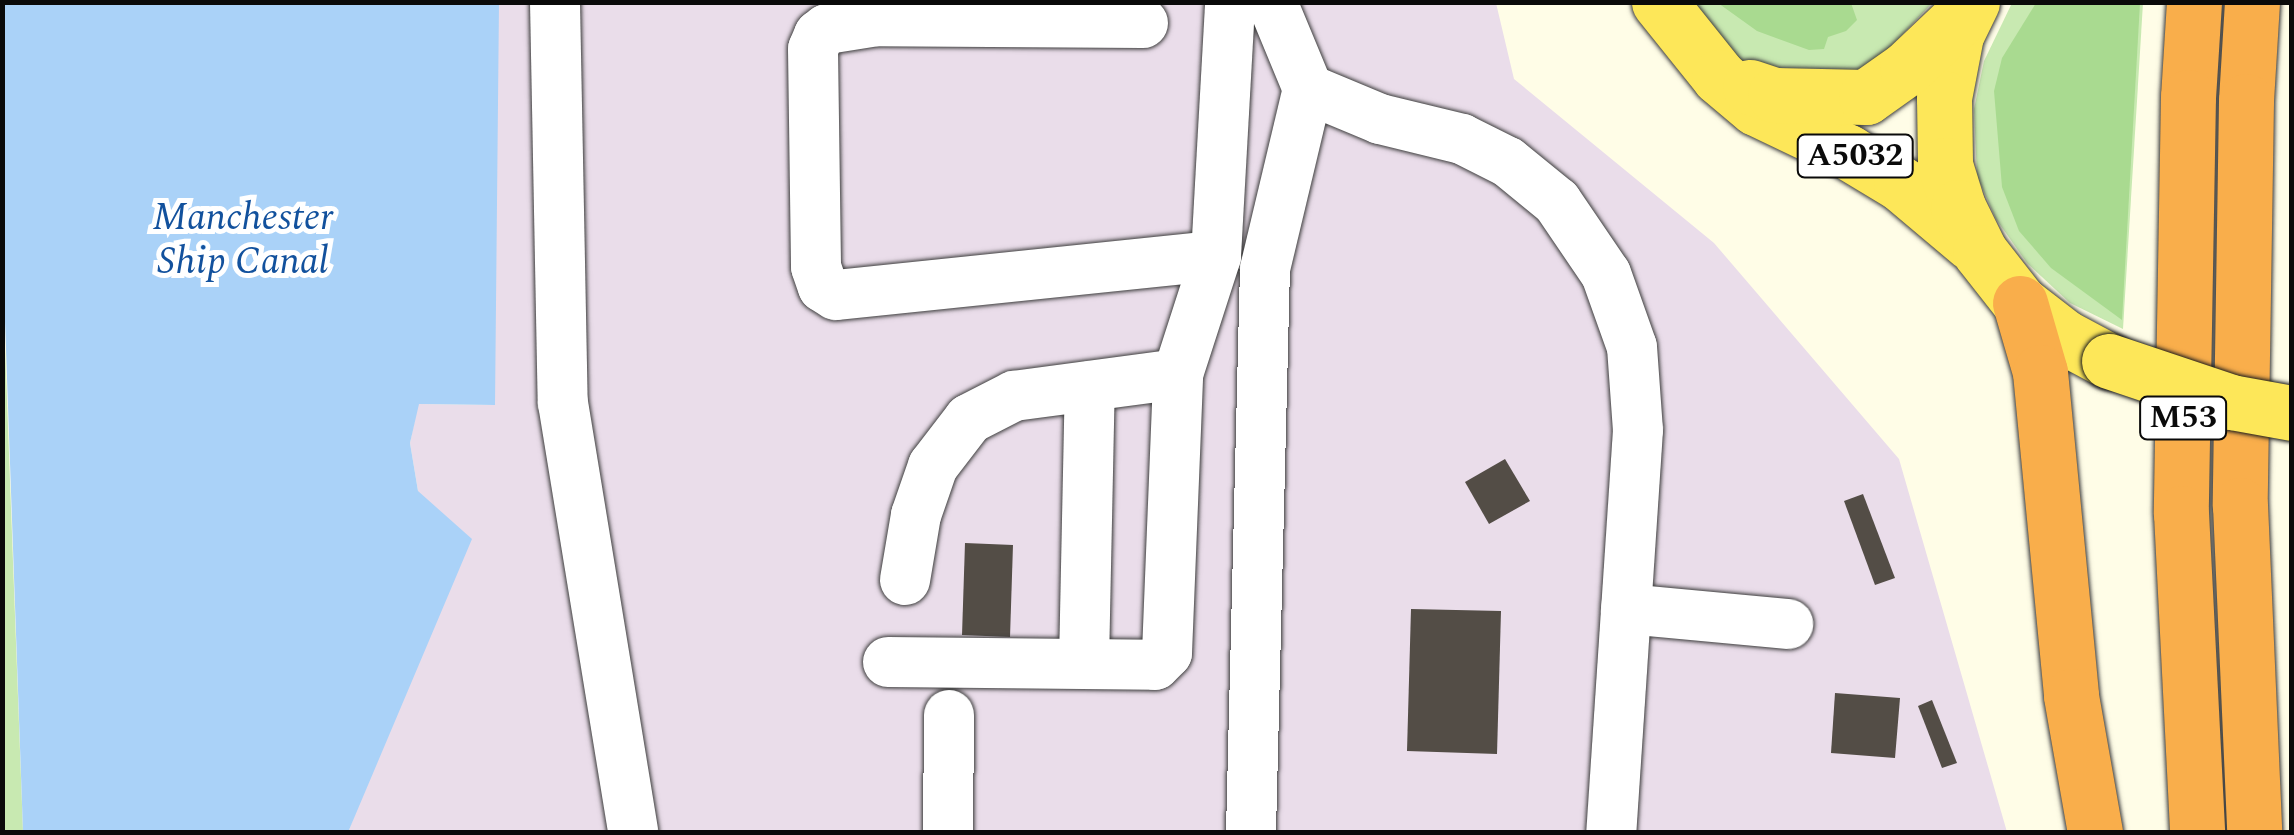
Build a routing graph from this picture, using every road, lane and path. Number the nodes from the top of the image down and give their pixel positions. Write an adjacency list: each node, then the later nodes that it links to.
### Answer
1 (556, 2): 23 (street)
2 (1230, 2): 12 (street)
3 (1272, 2): 10 (street)
4 (1659, 2): 9 (main road, A5032)
5 (2194, 2): 28 (highway, M53)
6 (2252, 2): 29 (highway, M53)
7 (1971, 6): 9 (main road, A5032); 11 (main road, A5032)
8 (1144, 23): 12 (street)
9 (1719, 77): 11 (main road, A5032)
10 (1308, 89): 18 (street); 25 (street)
11 (1980, 252): 13 (main road, A5032)
12 (1216, 256): 14 (street)
13 (2020, 303): 16 (main road, A5032, bridge); 27 (highway)
14 (1178, 374): 15 (street); 21 (street)
15 (1090, 386): 17 (street); 21 (street)
16 (2292, 413)
17 (905, 580)
18 (1626, 608): 19 (street); 26 (street)
19 (1788, 624)
20 (888, 662): 21 (street)
21 (1084, 663)
22 (949, 715): 24 (street)
23 (633, 832)
24 (948, 832)
25 (1251, 832)
26 (1611, 832)
27 (2095, 832)
28 (2197, 832)
29 (2254, 832)

